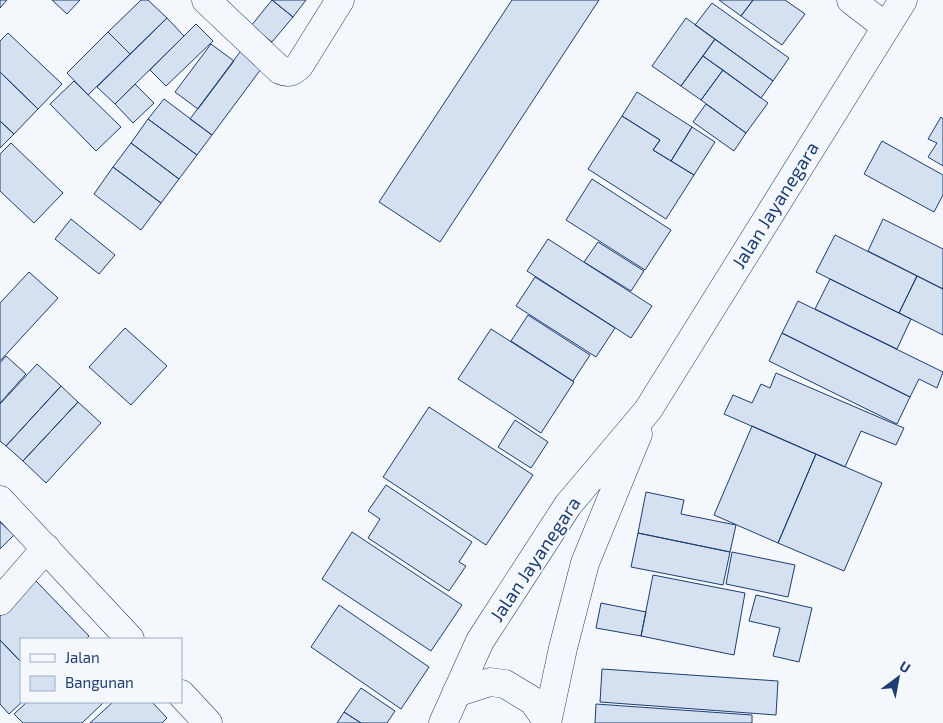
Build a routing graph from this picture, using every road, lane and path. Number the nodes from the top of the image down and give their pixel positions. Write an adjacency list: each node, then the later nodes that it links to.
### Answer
1 (206, 0): 2 (main road)
2 (340, 0)
3 (851, 0): 5 (main road)
4 (903, 0): 5 (main road, Jalan Jayanegara)
5 (886, 27): 6 (main road, Jalan Jayanegara)
6 (648, 410): 11 (main road, Jalan Jayanegara); 13 (main road, Jalan Jayanegara)
7 (0, 500): 8 (main road)
8 (46, 548): 9 (main road); 10 (main road)
9 (0, 601)
10 (129, 638)
11 (456, 693): 13 (main road); 15 (main road, Jalan Jayanegara)
12 (182, 695): 14 (main road)
13 (547, 722)
14 (208, 723)
15 (443, 723)

